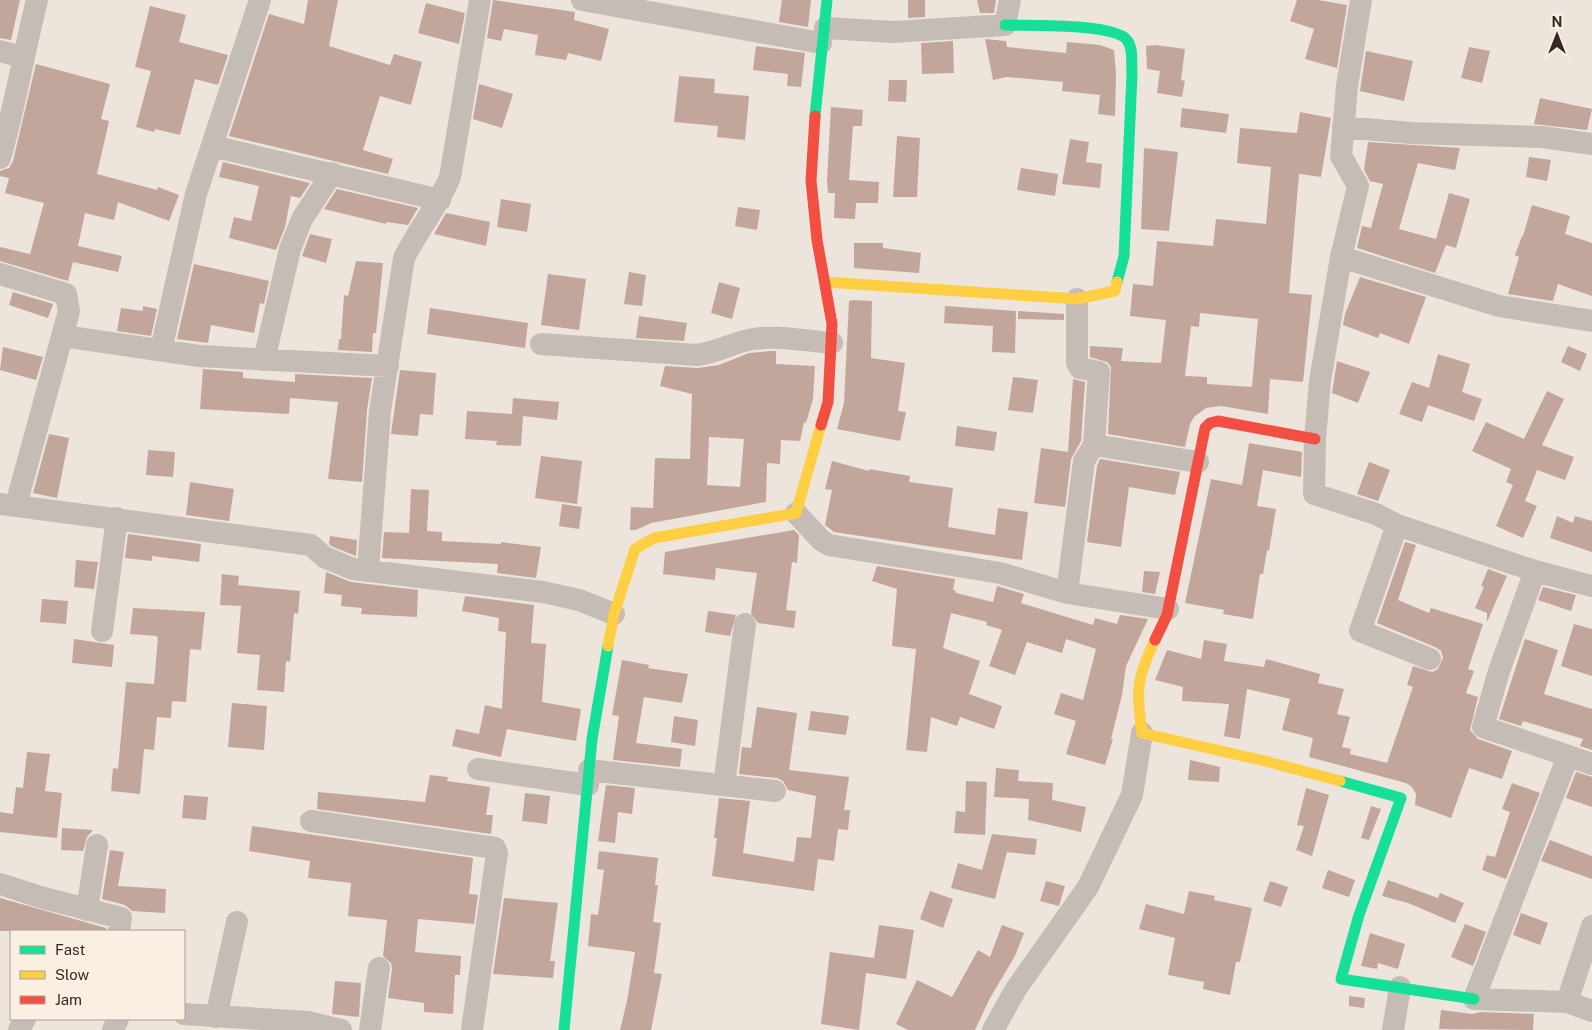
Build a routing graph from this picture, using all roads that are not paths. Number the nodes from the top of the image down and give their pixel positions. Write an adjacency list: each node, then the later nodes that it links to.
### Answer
1 (36, 0): 11 (street)
2 (260, 0): 14 (street)
3 (480, 0): 17 (street)
4 (582, 0): 9 (street)
5 (827, 0): 9 (street)
6 (1010, 0): 8 (street)
7 (1361, 0): 12 (street)
8 (1005, 25): 9 (street); 21 (street)
9 (823, 35): 20 (street)
10 (0, 51): 11 (street)
11 (22, 57): 15 (street)
12 (1343, 127): 13 (street); 18 (street)
13 (1592, 144)
14 (212, 146): 16 (street); 26 (street)
15 (0, 158)
16 (332, 174): 17 (street); 27 (street)
17 (440, 200): 28 (street)
18 (1341, 257): 22 (street); 29 (street)
19 (0, 274): 23 (street)
20 (825, 282): 21 (street); 24 (street)
21 (1077, 299): 30 (street)
22 (1592, 321)
23 (63, 336): 26 (street); 32 (street)
24 (832, 343): 25 (street); 33 (street)
25 (541, 344)
26 (161, 350): 27 (street)
27 (264, 360): 28 (street)
28 (388, 366): 36 (street)
29 (1315, 439): 31 (street); 35 (street)
30 (1094, 445): 31 (street); 39 (street)
31 (1198, 462): 40 (street)
32 (8, 505): 34 (street)
33 (796, 513): 39 (street); 41 (street)
34 (117, 518): 36 (street); 43 (street)
35 (1397, 525): 37 (street); 44 (street)
36 (368, 570): 41 (street)
37 (1535, 571): 38 (street); 46 (street)
38 (1592, 586)
39 (1067, 593): 40 (street)
40 (1168, 609): 45 (street)
41 (614, 614): 49 (street)
42 (746, 624): 50 (street)
43 (102, 631)
44 (1430, 658)
45 (1142, 733): 60 (street); 70 (street)
46 (1568, 756): 47 (street); 61 (street)
47 (1592, 764)
48 (478, 768): 49 (street)
49 (588, 778): 50 (street); 69 (street)
50 (724, 785): 51 (street)
51 (775, 791)
52 (311, 821): 68 (street)
53 (97, 845): 55 (street)
54 (0, 884): 55 (street)
55 (88, 910): 58 (street)
56 (237, 922): 65 (street)
57 (1592, 926): 62 (street)
58 (119, 930)
59 (379, 968): 67 (street)
60 (1400, 988): 61 (street); 71 (street)
61 (1474, 999): 62 (street)
62 (1567, 1002): 63 (street)
63 (1592, 1010)
64 (185, 1014): 65 (street)
65 (216, 1017): 66 (street)
66 (341, 1030)
67 (370, 1030)
68 (472, 1030)
69 (564, 1030)
70 (993, 1030)
71 (1393, 1030)

